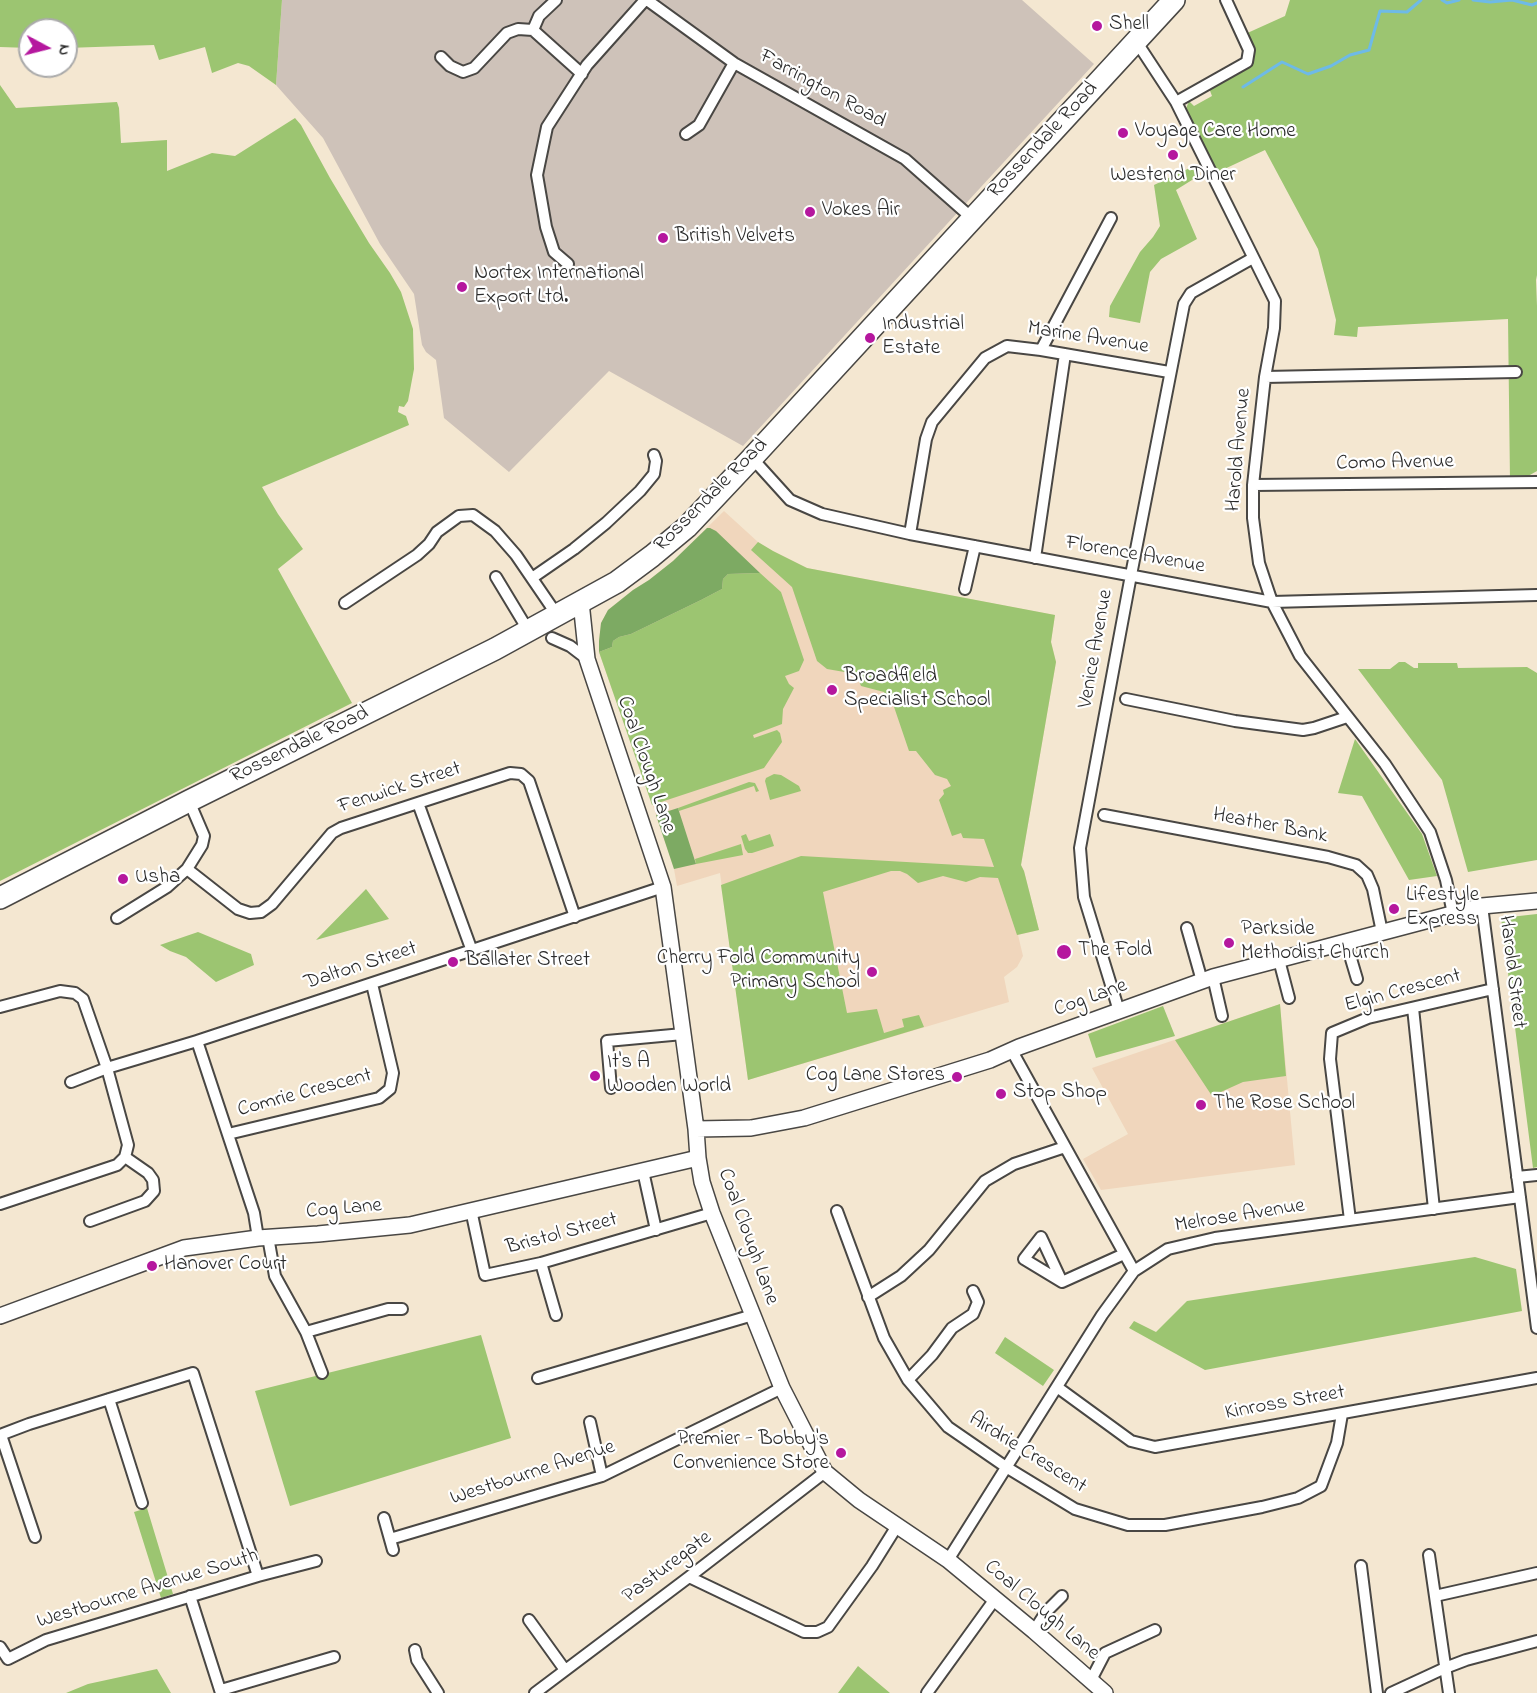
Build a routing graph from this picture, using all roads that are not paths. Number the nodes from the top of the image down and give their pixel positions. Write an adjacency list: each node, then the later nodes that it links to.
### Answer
1 (556, 0): 5 (street)
2 (646, 0): 8 (street, Farrington Road); 9 (street)
3 (1174, 0): 6 (highway, Rossendale Road)
4 (1226, 0): 10 (street)
5 (533, 30): 7 (street); 9 (street)
6 (1136, 41): 10 (street, Harold Avenue); 13 (highway, Rossendale Road)
7 (441, 57)
8 (734, 63): 11 (street); 13 (street, Farrington Road)
9 (582, 74): 15 (street)
10 (1176, 102): 14 (street, Harold Avenue)
11 (686, 134)
12 (1111, 218): 16 (street)
13 (973, 219): 22 (highway, Rossendale Road)
14 (1253, 258): 18 (street, Venice Avenue); 20 (street, Harold Avenue)
15 (568, 264)
16 (1041, 350): 17 (street, Marine Avenue); 25 (street, Marine Avenue)
17 (1065, 354): 18 (street, Marine Avenue); 27 (street)
18 (1169, 372): 28 (street, Venice Avenue)
19 (1516, 372): 20 (street)
20 (1265, 376): 24 (street, Harold Avenue)
21 (654, 455): 30 (street)
22 (752, 458): 25 (street, Florence Avenue); 33 (highway, Rossendale Road)
23 (1537, 482): 24 (street, Como Avenue)
24 (1253, 486): 34 (street, Harold Avenue)
25 (910, 534): 26 (street, Florence Avenue)
26 (975, 546): 27 (street, Florence Avenue); 31 (street)
27 (1035, 558): 28 (street, Florence Avenue)
28 (1131, 575): 34 (street, Florence Avenue); 65 (street, Venice Avenue)
29 (496, 577): 37 (street)
30 (532, 578): 35 (street); 36 (street)
31 (965, 589)
32 (1537, 595): 34 (street, Florence Avenue)
33 (581, 602): 36 (highway, Rossendale Road); 39 (street, Coal Clough Lane)
34 (1272, 602): 41 (street, Harold Avenue)
35 (345, 603)
36 (557, 615): 37 (highway, Rossendale Road)
37 (528, 630): 42 (highway, Rossendale Road)
38 (552, 638): 39 (street)
39 (587, 659): 46 (street, Coal Clough Lane)
40 (1126, 699): 41 (street)
41 (1347, 717): 50 (street, Harold Avenue)
42 (189, 801): 45 (street); 47 (highway, Rossendale Road)
43 (418, 803): 45 (street, Fenwick Street); 51 (street, Fenwick Street); 56 (street)
44 (1104, 816): 54 (street, Heather Bank)
45 (187, 869): 52 (street)
46 (663, 887): 51 (street, Dalton Street); 67 (street, Coal Clough Lane)
47 (0, 898)
48 (1537, 901): 49 (street, Cog Lane)
49 (1482, 906): 50 (street, Cog Lane); 61 (street, Harold Street)
50 (1454, 914): 54 (street, Cog Lane)
51 (575, 917): 56 (street, Dalton Street)
52 (117, 918)
53 (1187, 928): 58 (street)
54 (1382, 932): 55 (street, Cog Lane)
55 (1346, 942): 57 (street, Cog Lane); 59 (street)
56 (472, 951): 60 (street, Dalton Street)
57 (1279, 960): 58 (street, Cog Lane); 62 (street)
58 (1208, 979): 65 (street, Cog Lane); 66 (street)
59 (1357, 979)
60 (372, 984): 68 (street, Dalton Street); 74 (street, Comrie Crescent)
61 (1493, 989): 64 (street, Elgin Crescent); 80 (street, Harold Street)
62 (1289, 998)
63 (0, 1006): 70 (street)
64 (1413, 1008): 83 (street); 87 (street, Elgin Crescent)
65 (1119, 1011): 69 (street, Cog Lane)
66 (1222, 1016)
67 (683, 1034): 72 (street); 73 (street, Coal Clough Lane)
68 (197, 1041): 70 (street, Dalton Street); 74 (street)
69 (1012, 1051): 73 (street, Cog Lane); 75 (street)
70 (107, 1068): 71 (street, Dalton Street); 76 (street)
71 (71, 1082)
72 (611, 1088)
73 (696, 1130): 77 (street, Coal Clough Lane)
74 (228, 1134): 90 (street)
75 (1065, 1147): 91 (street); 96 (street)
76 (125, 1157): 82 (street); 88 (street)
77 (698, 1158): 78 (street, Cog Lane); 86 (street, Coal Clough Lane)
78 (643, 1171): 84 (street, Cog Lane); 89 (street)
79 (1537, 1175): 80 (street)
80 (1517, 1177): 81 (street, Harold Street)
81 (1520, 1197): 83 (street, Melrose Avenue); 101 (street, Harold Street)
82 (0, 1204)
83 (1434, 1209): 87 (street, Melrose Avenue)
84 (471, 1210): 90 (street, Cog Lane); 92 (street, Bristol Street)
85 (837, 1211): 96 (street, Airdrie Crescent)
86 (712, 1213): 89 (street, Bristol Street); 99 (street, Coal Clough Lane)
87 (1350, 1220): 93 (street, Melrose Avenue)
88 (90, 1221)
89 (657, 1230): 92 (street, Bristol Street)
90 (263, 1237): 100 (street, Cog Lane); 102 (street)
91 (1124, 1254): 93 (street); 94 (street)
92 (541, 1263): 98 (street)
93 (1134, 1271): 108 (street, Melrose Avenue)
94 (1062, 1282)
95 (973, 1291): 106 (street)
96 (868, 1297): 106 (street, Airdrie Crescent)
97 (402, 1310): 102 (street)
98 (556, 1315)
99 (753, 1315): 104 (street); 107 (street, Coal Clough Lane)
100 (0, 1316)
101 (1537, 1328)
102 (306, 1332): 103 (street)
103 (322, 1373)
104 (538, 1378)
105 (1537, 1378): 110 (street, Kinross Street)
106 (908, 1380): 113 (street, Airdrie Crescent)
107 (782, 1388): 114 (street, Coal Clough Lane); 115 (street, Westbourne Avenue)
108 (1056, 1388): 110 (street, Kinross Street); 113 (street, Melrose Avenue)
109 (109, 1400): 112 (street); 116 (street); 125 (street)
110 (1342, 1414): 113 (street, Airdrie Crescent)
111 (591, 1422): 115 (street)
112 (1, 1435): 119 (street)
113 (1006, 1467): 121 (street, Melrose Avenue)
114 (825, 1472): 118 (street, Coal Clough Lane); 126 (street, Pasturegate)
115 (603, 1476): 117 (street, Westbourne Avenue)
116 (136, 1499)
117 (384, 1518)
118 (897, 1526): 121 (street, Coal Clough Lane); 126 (street)
119 (35, 1537)
120 (1429, 1555): 129 (street)
121 (948, 1560): 130 (street, Coal Clough Lane)
122 (316, 1561): 125 (street, Westbourne Avenue South)
123 (1361, 1566): 146 (street)
124 (1537, 1573): 129 (street)
125 (258, 1576): 127 (street, Westbourne Avenue South)
126 (689, 1577): 139 (street, Pasturegate)
127 (190, 1596): 135 (street, Westbourne Avenue South); 141 (street)
128 (1062, 1596): 133 (street)
129 (1435, 1596): 138 (street)
130 (995, 1599): 133 (street, Coal Clough Lane); 144 (street)
131 (529, 1620): 139 (street)
132 (1155, 1630): 140 (street)
133 (1034, 1631): 140 (street, Coal Clough Lane)
134 (1537, 1641): 138 (street)
135 (0, 1647)
136 (416, 1650): 142 (street)
137 (334, 1658): 141 (street)
138 (1445, 1668): 147 (street); 148 (street)
139 (565, 1670): 143 (street, Pasturegate)
140 (1090, 1680): 145 (street, Coal Clough Lane)
141 (221, 1691)
142 (438, 1693)
143 (535, 1693)
144 (927, 1693)
145 (1105, 1693)
146 (1377, 1693)
147 (1391, 1693)
148 (1449, 1693)

